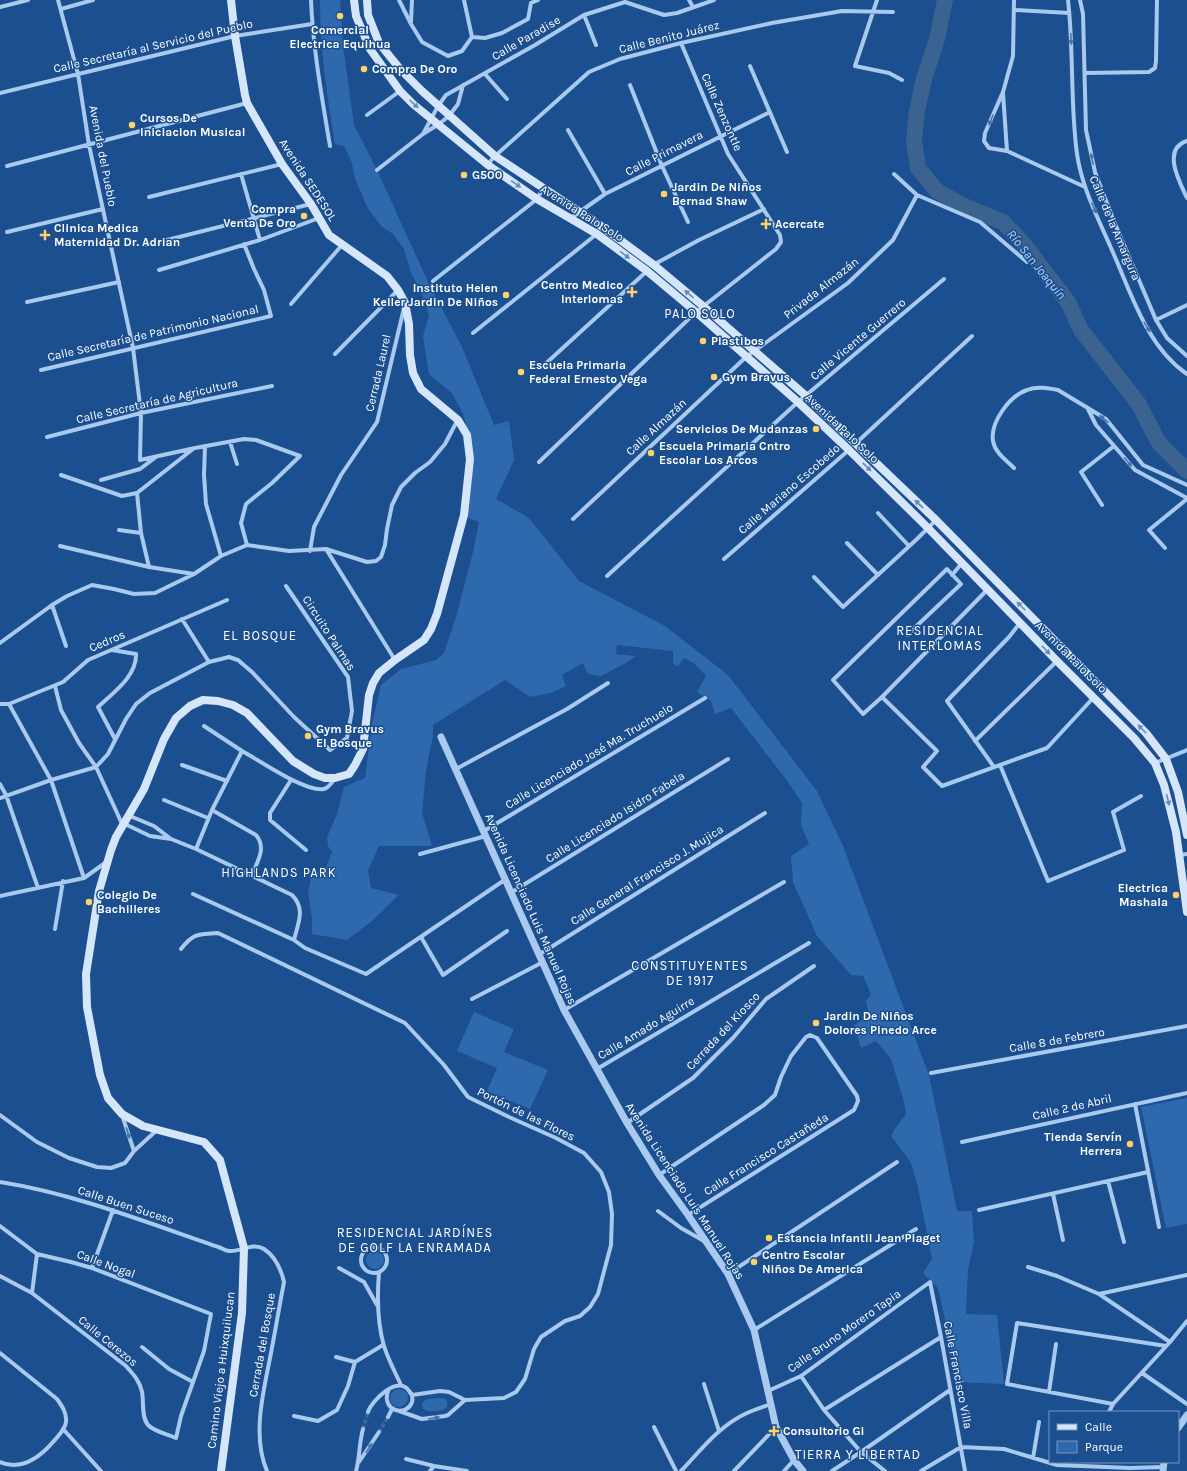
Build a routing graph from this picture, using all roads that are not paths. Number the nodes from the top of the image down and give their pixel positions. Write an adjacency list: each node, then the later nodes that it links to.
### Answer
1 (28, 0): 20 (street)
2 (58, 0): 22 (street, Avenida del Pueblo)
3 (93, 0): 22 (street)
4 (231, 0): 30 (main road, Avenida SEDESOL)
5 (311, 0): 28 (street)
6 (354, 0): 41 (main road, Avenida Palo Solo)
7 (367, 0): 46 (main road, Avenida Palo Solo)
8 (400, 0): 29 (street)
9 (412, 0): 29 (street)
10 (464, 0): 31 (street)
11 (538, 0): 19 (street)
12 (689, 0): 21 (street)
13 (714, 0): 21 (street, Calle Paradise)
14 (877, 0): 24 (street)
15 (1014, 0): 23 (street)
16 (1068, 0): 26 (street, Calle de la Amargura)
17 (1080, 0): 35 (street, Calle de la Amargura)
18 (1157, 0): 35 (street)
19 (530, 2): 31 (street)
20 (0, 7)
21 (693, 7): 27 (street, Calle Paradise)
22 (60, 8): 36 (street, Avenida del Pueblo)
23 (1015, 10): 26 (street); 42 (street)
24 (873, 11): 25 (street, Calle Benito Juárez); 32 (street, Calle Benito Juárez); 38 (street)
25 (892, 12)
26 (1070, 13): 68 (street, Calle de la Amargura, one-way to 68)
27 (584, 15): 33 (street); 37 (street, Calle Paradise)
28 (312, 24): 30 (street, Calle Secretaría al Servicio del Pueblo); 57 (street)
29 (411, 24): 31 (street)
30 (235, 36): 36 (street, Calle Secretaría al Servicio del Pueblo); 45 (main road, Avenida SEDESOL)
31 (472, 37)
32 (681, 43): 54 (street, Calle Zenzontle); 60 (street, Calle Benito Juárez)
33 (596, 45)
34 (750, 66): 47 (street)
35 (1085, 73): 104 (street, Calle de la Amargura, one-way to 35)
36 (78, 74): 43 (street, Calle Secretaría al Servicio del Pueblo); 56 (street, Avenida del Pueblo)
37 (485, 74): 39 (street, Calle Paradise); 44 (street)
38 (902, 80)
39 (463, 85): 46 (street, Calle Paradise); 49 (street)
40 (630, 85): 64 (street)
41 (400, 90): 48 (street); 50 (main road, Avenida Palo Solo, one-way to 50)
42 (1003, 92): 58 (street); 58 (street, one-way to 58)
43 (0, 93)
44 (507, 99)
45 (247, 103): 56 (street); 61 (main road, Avenida SEDESOL)
46 (438, 106): 49 (main road, Avenida Palo Solo); 50 (street, Calle Paradise)
47 (770, 112): 54 (street, Calle Primavera); 59 (street)
48 (367, 115)
49 (449, 116): 51 (street); 60 (main road, Avenida Palo Solo)
50 (431, 119): 51 (main road, Avenida Palo Solo); 53 (street, Calle Paradise)
51 (439, 124): 53 (street); 62 (main road, Avenida Palo Solo)
52 (568, 130): 70 (street)
53 (423, 134): 65 (street)
54 (720, 136): 64 (street, Calle Primavera); 77 (street, Calle Zenzontle)
55 (1187, 141): 73 (street)
56 (89, 145): 63 (street); 76 (street, Avenida del Pueblo)
57 (330, 146)
58 (1007, 150): 68 (street)
59 (787, 152)
60 (495, 156): 62 (street, Calle Benito Juárez); 69 (main road, Avenida Palo Solo)
61 (282, 164): 66 (street); 75 (main road, Avenida SEDESOL)
62 (488, 165): 74 (main road, Avenida Palo Solo, one-way to 74)
63 (7, 166)
64 (662, 166): 70 (street, Calle Primavera); 82 (street)
65 (377, 170)
66 (241, 174): 72 (street); 81 (street)
67 (894, 174): 71 (street)
68 (1085, 187): 114 (street, Calle de la Amargura, one-way to 114)
69 (543, 188): 74 (street); 78 (main road, Avenida Palo Solo)
70 (605, 194): 78 (street, Calle Primavera)
71 (917, 195): 90 (street); 108 (street, Privada Almazán)
72 (149, 197)
73 (1187, 198)
74 (537, 199): 80 (main road, Avenida Palo Solo); 95 (street)
75 (310, 204): 79 (main road, Avenida SEDESOL); 81 (street)
76 (103, 209): 84 (street); 96 (street, Avenida del Pueblo)
77 (764, 209): 91 (street); 102 (street, Calle Zenzontle)
78 (579, 212): 80 (street, Calle Primavera); 83 (main road, Avenida Palo Solo)
79 (319, 218): 86 (street); 88 (main road, Avenida SEDESOL)
80 (571, 218): 85 (main road, Avenida Palo Solo)
81 (255, 219): 86 (street); 89 (street)
82 (688, 222)
83 (604, 228): 85 (street); 91 (main road, Avenida Palo Solo)
84 (7, 232)
85 (597, 234): 93 (main road, Avenida Palo Solo, one-way to 93); 105 (street)
86 (260, 240): 87 (street)
87 (244, 244): 92 (street); 107 (street, Calle Secretaría de Patrimonio Nacional)
88 (342, 244): 97 (main road, Avenida SEDESOL); 100 (street)
89 (147, 245)
90 (1027, 262)
91 (654, 265): 93 (street); 102 (main road, Avenida Palo Solo, one-way to 91)
92 (159, 270)
93 (647, 271): 103 (main road, Avenida Palo Solo); 112 (street)
94 (944, 279): 116 (street, Calle Vicente Guerrero)
95 (433, 281)
96 (119, 282): 98 (street); 107 (street, Avenida del Pueblo)
97 (398, 290): 99 (main road, Avenida SEDESOL); 109 (street)
98 (27, 302)
99 (405, 303): 120 (main road, Avenida SEDESOL); 150 (street, Cerrada Laurel)
100 (291, 304)
101 (1187, 305): 104 (street)
102 (703, 306): 103 (street); 108 (main road, Avenida Palo Solo)
103 (696, 312): 111 (main road, Avenida Palo Solo); 129 (street)
104 (1156, 320): 110 (street, Calle de la Amargura)
105 (473, 333)
106 (972, 336): 123 (street, Calle Mariano Escobedo)
107 (133, 348): 113 (street, Calle Secretaría de Patrimonio Nacional); 119 (street, Avenida del Pueblo)
108 (754, 350): 111 (street, Calle Almazán); 116 (main road, Avenida Palo Solo)
109 (335, 354)
110 (1187, 356)
111 (746, 357): 117 (main road, Avenida Palo Solo); 139 (street, Calle Almazán)
112 (542, 367)
113 (41, 370)
114 (1187, 374)
115 (272, 386): 119 (street, Calle Secretaría de Agricultura)
116 (805, 396): 117 (street, Calle Vicente Guerrero); 123 (main road, Avenida Palo Solo)
117 (798, 402): 127 (main road, Avenida Palo Solo); 158 (street, Calle Vicente Guerrero)
118 (1088, 409): 125 (street); 131 (street); 134 (street, one-way to 118)
119 (141, 413): 121 (street, Calle Secretaría de Agricultura); 128 (street, Avenida del Pueblo)
120 (458, 420): 149 (street); 170 (main road)
121 (47, 437)
122 (230, 442): 124 (street); 130 (street); 145 (street)
123 (856, 443): 127 (street, Calle Mariano Escobedo); 140 (main road, Avenida Palo Solo, one-way to 123)
124 (205, 446): 126 (street); 151 (street)
125 (1114, 446): 136 (street, one-way to 136); 137 (street)
126 (195, 448): 128 (street); 135 (street)
127 (849, 450): 141 (main road, Avenida Palo Solo, one-way to 141); 152 (street, Calle Mariano Escobedo)
128 (158, 456): 133 (street)
129 (538, 462)
130 (237, 464)
131 (1014, 468)
132 (61, 475): 135 (street)
133 (101, 480)
134 (1187, 485)
135 (136, 493): 143 (street)
136 (1187, 499): 148 (street)
137 (1102, 505)
138 (878, 514): 147 (street)
139 (573, 519)
140 (936, 520): 141 (street); 187 (main road, Avenida Palo Solo, one-way to 140)
141 (928, 528): 147 (street); 153 (main road, Avenida Palo Solo)
142 (119, 530): 143 (street)
143 (141, 533): 154 (street)
144 (847, 543): 156 (street)
145 (247, 545): 150 (street); 151 (street)
146 (60, 546): 154 (street)
147 (909, 546): 156 (street)
148 (1165, 548)
149 (326, 550): 150 (street); 170 (street)
150 (310, 551)
151 (221, 556): 155 (street)
152 (724, 559)
153 (963, 563): 157 (street); 161 (main road, Avenida Palo Solo)
154 (149, 567): 155 (street)
155 (194, 574): 163 (street)
156 (878, 575): 159 (street)
157 (952, 575): 166 (street); 175 (street)
158 (607, 576)
159 (814, 577)
160 (286, 586): 172 (street, Circuito Palmas)
161 (988, 589): 165 (main road, Avenida Palo Solo); 175 (street)
162 (227, 600): 164 (street, Cedros)
163 (52, 605): 167 (street); 168 (street)
164 (182, 619): 169 (street, Cedros); 172 (street)
165 (1020, 623): 171 (main road, Avenida Palo Solo, one-way to 171); 183 (street)
166 (907, 635)
167 (0, 643)
168 (66, 646)
169 (112, 650): 174 (street, Cedros); 182 (street)
170 (395, 660): 194 (main road)
171 (1057, 661): 176 (main road, Avenida Palo Solo); 183 (street)
172 (209, 662): 182 (street, Circuito Palmas)
173 (608, 683): 193 (street)
174 (55, 686): 179 (street, Cedros); 191 (street)
175 (882, 696): 192 (street)
176 (1094, 697): 188 (main road, Avenida Palo Solo); 190 (street)
177 (705, 698): 208 (street, Calle Licenciado José Ma. Truchuelo)
178 (0, 704): 179 (street, Cedros)
179 (9, 704): 195 (street)
180 (204, 726): 185 (street)
181 (441, 737): 193 (street, Avenida Licenciado Luis Manuel Rojas)
182 (115, 739): 191 (street, Circuito Palmas)
183 (975, 741): 192 (street)
184 (1187, 750): 187 (street)
185 (242, 751): 196 (street); 197 (street)
186 (728, 759): 222 (street, Calle Licenciado Isidro Fabela)
187 (1166, 759): 188 (street); 209 (main road, Avenida Palo Solo)
188 (1155, 763): 214 (main road, Avenida Palo Solo, one-way to 214)
189 (182, 765): 197 (street)
190 (1000, 765): 192 (street); 200 (street)
191 (96, 767): 195 (street); 207 (street)
192 (994, 767)
193 (456, 768): 208 (street, Avenida Licenciado Luis Manuel Rojas)
194 (335, 778): 196 (street); 205 (main road, Camino Viejo a Huixquilucan)
195 (51, 780): 199 (street); 217 (street)
196 (291, 780): 212 (street)
197 (227, 781): 203 (street)
198 (0, 784): 199 (street)
199 (6, 795): 201 (street); 221 (street)
200 (1141, 796)
201 (0, 798)
202 (164, 800): 206 (street)
203 (212, 810): 206 (street); 216 (street)
204 (765, 813): 232 (street, Calle General Francisco J. Mujica)
205 (130, 816): 207 (main road, Camino Viejo a Huixquilucan); 210 (street)
206 (208, 818): 211 (street)
207 (124, 825): 210 (street); 215 (main road, Camino Viejo a Huixquilucan)
208 (485, 833): 213 (street, Calle Licenciado José Ma. Truchuelo); 218 (street, Avenida Licenciado Luis Manuel Rojas)
209 (1187, 835)
210 (171, 840): 211 (street)
211 (196, 849): 216 (street)
212 (306, 850)
213 (420, 854)
214 (1184, 854): 225 (main road, Avenida Palo Solo)
215 (106, 863): 217 (street); 242 (main road, Camino Viejo a Huixquilucan)
216 (252, 875): 229 (street)
217 (84, 878): 219 (street)
218 (506, 879): 222 (street, Avenida Licenciado Luis Manuel Rojas); 228 (street)
219 (63, 881): 221 (street); 226 (street)
220 (784, 882): 236 (street)
221 (38, 888): 224 (street)
222 (512, 892): 232 (street, Avenida Licenciado Luis Manuel Rojas)
223 (193, 894): 229 (street)
224 (0, 896)
225 (1187, 912)
226 (55, 929)
227 (507, 931): 228 (street)
228 (421, 937): 229 (street)
229 (294, 940)
230 (808, 942): 238 (street, Calle Amado Aguirre)
231 (181, 949): 297 (street, Portón de las Flores)
232 (540, 954): 233 (street, Avenida Licenciado Luis Manuel Rojas)
233 (543, 962): 235 (street); 236 (street, Avenida Licenciado Luis Manuel Rojas)
234 (814, 966): 244 (street, Cerrada del Kiosco)
235 (472, 999)
236 (564, 1010): 238 (street, Avenida Licenciado Luis Manuel Rojas)
237 (1187, 1026): 239 (street, Calle 8 de Febrero)
238 (597, 1069): 244 (street, Avenida Licenciado Luis Manuel Rojas)
239 (931, 1073)
240 (1187, 1093): 241 (street, Calle 2 de Abril)
241 (1135, 1104): 246 (street, Calle 2 de Abril); 249 (street)
242 (122, 1114): 245 (main road, Camino Viejo a Huixquilucan); 247 (street, one-way to 247)
243 (0, 1115): 247 (street)
244 (627, 1123): 250 (street, Avenida Licenciado Luis Manuel Rojas)
245 (157, 1130): 247 (street); 264 (main road, Camino Viejo a Huixquilucan)
246 (962, 1142)
247 (134, 1151)
248 (897, 1162): 270 (street)
249 (1148, 1172): 251 (street); 259 (street)
250 (660, 1175): 257 (street, Avenida Licenciado Luis Manuel Rojas); 257 (street, Calle Francisco Castañeda)
251 (1108, 1181): 253 (street); 262 (street)
252 (0, 1182): 254 (street, Calle Buen Suceso)
253 (1053, 1194): 255 (street); 261 (street)
254 (113, 1210): 264 (street, Calle Buen Suceso); 267 (street)
255 (979, 1210)
256 (658, 1211): 263 (street)
257 (688, 1215): 263 (street, Avenida Licenciado Luis Manuel Rojas)
258 (0, 1226): 265 (street, Calle Nogal)
259 (1159, 1227)
260 (916, 1229): 278 (street)
261 (1063, 1240)
262 (1124, 1242)
263 (708, 1244): 270 (street, Avenida Licenciado Luis Manuel Rojas)
264 (244, 1248): 332 (main road, Camino Viejo a Huixquilucan); 333 (street, Cerrada del Bosque)
265 (37, 1254): 267 (street, Calle Nogal); 274 (street)
266 (1028, 1267): 275 (street)
267 (92, 1268): 289 (street, Calle Nogal)
268 (339, 1268): 276 (street)
269 (379, 1272): 269 (street); 276 (street)
270 (728, 1274): 278 (street, Avenida Licenciado Luis Manuel Rojas)
271 (1187, 1275): 275 (street)
272 (0, 1276): 274 (street, Calle Cerezos)
273 (930, 1282): 279 (street, Calle Francisco Villa); 288 (street, Calle Bruno Morero Tapia)
274 (32, 1293): 289 (street, Calle Cerezos)
275 (1099, 1294): 281 (street)
276 (377, 1305): 282 (street)
277 (1187, 1321): 281 (street)
278 (754, 1330): 294 (street, Avenida Licenciado Luis Manuel Rojas)
279 (941, 1337): 292 (street, Calle Francisco Villa); 302 (street)
280 (1056, 1344): 295 (street)
281 (1168, 1344): 287 (street); 295 (street)
282 (383, 1345): 286 (street); 291 (street)
283 (142, 1347): 289 (street)
284 (0, 1353): 314 (street)
285 (336, 1357): 286 (street)
286 (355, 1362): 307 (street)
287 (1142, 1373): 299 (street); 300 (street)
288 (801, 1376): 294 (street, Calle Bruno Morero Tapia); 302 (street)
289 (193, 1382)
290 (704, 1384): 315 (street)
291 (401, 1385): 293 (street); 296 (street)
292 (950, 1390): 317 (street, Calle Francisco Villa); 318 (street)
293 (388, 1391): 301 (street); 305 (street)
294 (768, 1391): 298 (street, Avenida Licenciado Luis Manuel Rojas)
295 (1049, 1392): 299 (street)
296 (412, 1395): 297 (street, Portón de las Flores); 303 (street)
297 (465, 1400): 303 (street, one-way to 297)
298 (771, 1404): 310 (street, Avenida Licenciado Luis Manuel Rojas); 315 (street)
299 (1113, 1404): 304 (street)
300 (1187, 1404)
301 (392, 1409): 303 (street); 308 (street)
302 (824, 1410): 318 (street)
303 (399, 1411)
304 (1110, 1411)
305 (368, 1412)
306 (1187, 1415): 312 (street)
307 (294, 1416)
308 (388, 1417)
309 (1039, 1422): 319 (street)
310 (776, 1426): 321 (street, Avenida Licenciado Luis Manuel Rojas); 339 (street)
311 (654, 1427): 337 (street)
312 (1179, 1427)
313 (363, 1429): 326 (street)
314 (63, 1430): 322 (street); 331 (street)
315 (719, 1431): 338 (street)
316 (379, 1432): 326 (street, one-way to 316)
317 (961, 1447): 319 (street); 344 (street); 345 (street, Calle Francisco Villa)
318 (861, 1452): 342 (street); 343 (street)
319 (1033, 1458): 323 (street)
320 (406, 1459): 328 (street)
321 (794, 1460): 340 (street); 341 (street, Avenida Licenciado Luis Manuel Rojas)
322 (0, 1462)
323 (1049, 1463)
324 (1050, 1463): 327 (street)
325 (1119, 1463): 329 (street)
326 (358, 1464): 334 (street)
327 (1082, 1464): 329 (street)
328 (434, 1466): 335 (street); 336 (street)
329 (1118, 1467): 330 (street)
330 (1163, 1467)
331 (101, 1471)
332 (221, 1471)
333 (267, 1471)
334 (356, 1471)
335 (430, 1471)
336 (468, 1471)
337 (676, 1471)
338 (681, 1471)
339 (734, 1471)
340 (784, 1471)
341 (803, 1471)
342 (832, 1471)
343 (885, 1471)
344 (921, 1471)
345 (965, 1471)

